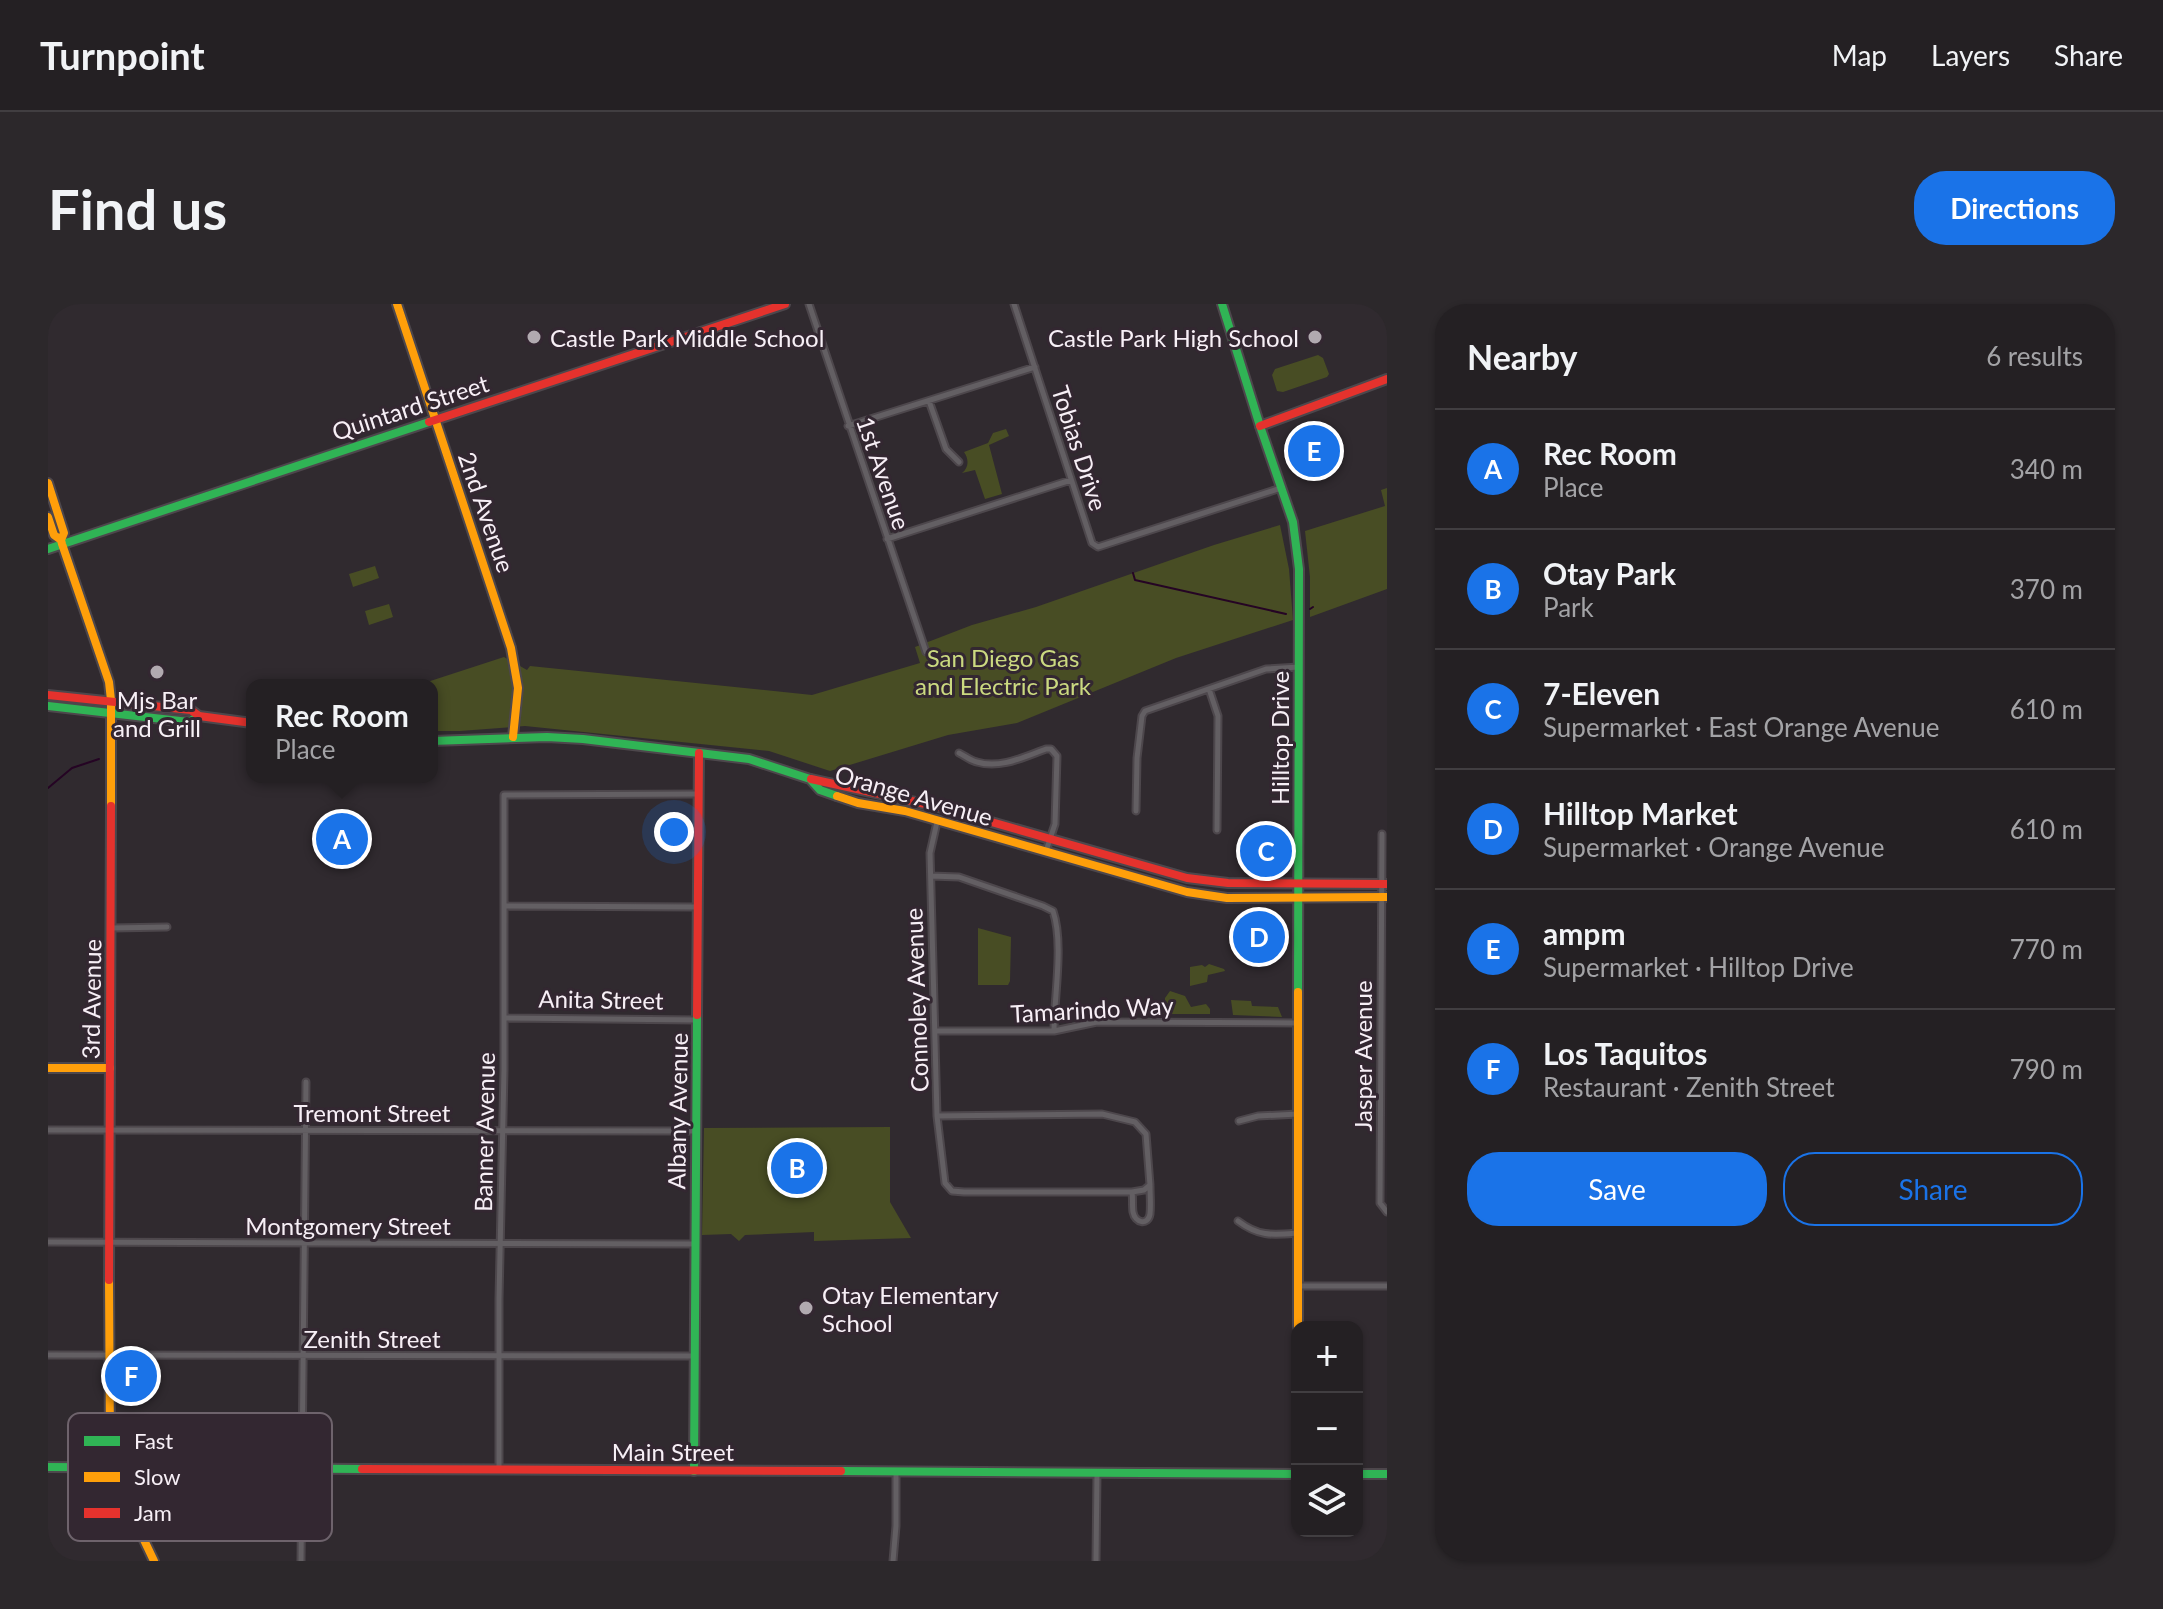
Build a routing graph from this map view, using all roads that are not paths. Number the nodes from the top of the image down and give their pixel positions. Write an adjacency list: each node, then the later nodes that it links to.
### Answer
1 (397, 304): 9 (main road, 2nd Avenue)
2 (785, 304): 9 (main road, Quintard Street)
3 (809, 304): 10 (street, 1st Avenue)
4 (1014, 304): 6 (street, Tobias Drive)
5 (1222, 304): 11 (main road, Hilltop Drive)
6 (1035, 367): 8 (street); 13 (street, Tobias Drive)
7 (1387, 379): 11 (main road)
8 (929, 401): 10 (street); 12 (street)
9 (435, 420): 18 (main road, Quintard Street); 29 (main road, 2nd Avenue)
10 (848, 426): 17 (street, 1st Avenue)
11 (1260, 426): 15 (main road, Hilltop Drive)
12 (959, 462)
13 (1071, 480): 15 (street, Tobias Drive); 17 (street)
14 (48, 483): 18 (main road, 3rd Avenue)
15 (1283, 488): 21 (main road, Hilltop Drive)
16 (48, 517): 18 (main road, 3rd Avenue)
17 (887, 539): 20 (street, 1st Avenue)
18 (62, 542): 19 (main road, Quintard Street); 24 (main road, 3rd Avenue)
19 (48, 549)
20 (926, 652)
21 (1299, 667): 22 (street); 43 (main road, Hilltop Drive)
22 (1209, 689): 36 (street); 38 (street)
23 (48, 695): 24 (main road)
24 (111, 700): 26 (main road, 3rd Avenue); 27 (main road)
25 (48, 706): 26 (main road)
26 (111, 712): 27 (main road); 50 (main road, 3rd Avenue)
27 (199, 716): 28 (main road)
28 (246, 722)
29 (513, 737): 30 (main road, Orange Avenue); 31 (main road, Orange Avenue)
30 (438, 741)
31 (699, 753): 33 (main road, Orange Avenue); 34 (main road, Albany Avenue)
32 (959, 753): 40 (street)
33 (810, 779): 35 (main road); 37 (main road, Orange Avenue)
34 (698, 794): 47 (street, Banner Avenue); 48 (main road, Albany Avenue)
35 (941, 808): 37 (main road); 40 (main road)
36 (1136, 811)
37 (937, 822): 41 (main road, Orange Avenue); 42 (street, Connoley Avenue)
38 (1217, 830)
39 (1382, 834): 44 (street, Jasper Avenue)
40 (1050, 839): 41 (street); 43 (main road)
41 (1046, 853): 46 (main road, Orange Avenue)
42 (931, 876): 54 (street, Connoley Avenue); 55 (street)
43 (1299, 884): 44 (main road); 46 (main road, Hilltop Drive)
44 (1384, 884): 45 (street, Jasper Avenue)
45 (1384, 897): 46 (main road, Orange Avenue); 69 (street, Jasper Avenue)
46 (1299, 898): 53 (main road, Hilltop Drive)
47 (504, 906): 48 (street); 51 (street, Banner Avenue)
48 (698, 907): 52 (main road, Albany Avenue)
49 (167, 927): 50 (street)
50 (112, 928): 57 (main road, 3rd Avenue)
51 (504, 1018): 52 (street, Anita Street); 65 (street, Banner Avenue)
52 (698, 1020): 66 (main road, Albany Avenue)
53 (1298, 1023): 55 (street, Tamarindo Way); 59 (main road, Hilltop Drive)
54 (935, 1031): 55 (street, Tamarindo Way); 60 (street, Connoley Avenue)
55 (1054, 1031)
56 (48, 1068): 57 (main road)
57 (110, 1068): 63 (main road, 3rd Avenue)
58 (306, 1082): 64 (street)
59 (1298, 1114): 61 (street); 71 (main road, Hilltop Drive)
60 (937, 1116): 67 (street); 68 (street, Connoley Avenue)
61 (1239, 1121)
62 (48, 1130): 63 (street, Tremont Street)
63 (109, 1130): 64 (street, Tremont Street); 73 (main road, 3rd Avenue)
64 (306, 1130): 65 (street, Tremont Street); 74 (street)
65 (502, 1130): 66 (street, Tremont Street); 75 (street, Banner Avenue)
66 (696, 1131): 76 (main road, Albany Avenue)
67 (1150, 1185): 68 (street); 68 (street)
68 (1132, 1192)
69 (1387, 1212)
70 (1238, 1221): 71 (street)
71 (1298, 1233): 77 (main road, Hilltop Drive)
72 (48, 1242): 73 (street, Montgomery Street)
73 (109, 1242): 74 (street, Montgomery Street); 81 (main road, 3rd Avenue)
74 (305, 1243): 75 (street, Montgomery Street); 82 (street)
75 (500, 1243): 76 (street, Montgomery Street); 83 (street, Banner Avenue)
76 (696, 1244): 84 (main road, Albany Avenue)
77 (1298, 1286): 78 (street); 79 (main road, Hilltop Drive)
78 (1387, 1286)
79 (1298, 1321)
80 (48, 1355): 81 (street, Zenith Street)
81 (109, 1355): 82 (street, Zenith Street); 85 (main road, 3rd Avenue)
82 (304, 1355): 83 (street, Zenith Street); 86 (street)
83 (499, 1356): 84 (street, Zenith Street); 90 (street, Banner Avenue)
84 (695, 1356): 91 (main road, Albany Avenue)
85 (110, 1413)
86 (302, 1413)
87 (48, 1467): 88 (main road, Main Street)
88 (68, 1467)
89 (332, 1469): 90 (main road, Main Street)
90 (499, 1470): 91 (main road, Main Street)
91 (694, 1471): 92 (main road, Main Street)
92 (896, 1471): 93 (main road, Main Street); 99 (street)
93 (1097, 1473): 94 (main road, Main Street); 100 (street)
94 (1291, 1474)
95 (1363, 1474): 96 (main road)
96 (1387, 1474)
97 (144, 1541): 98 (main road, 3rd Avenue)
98 (154, 1561)
99 (893, 1561)
100 (1096, 1561)

